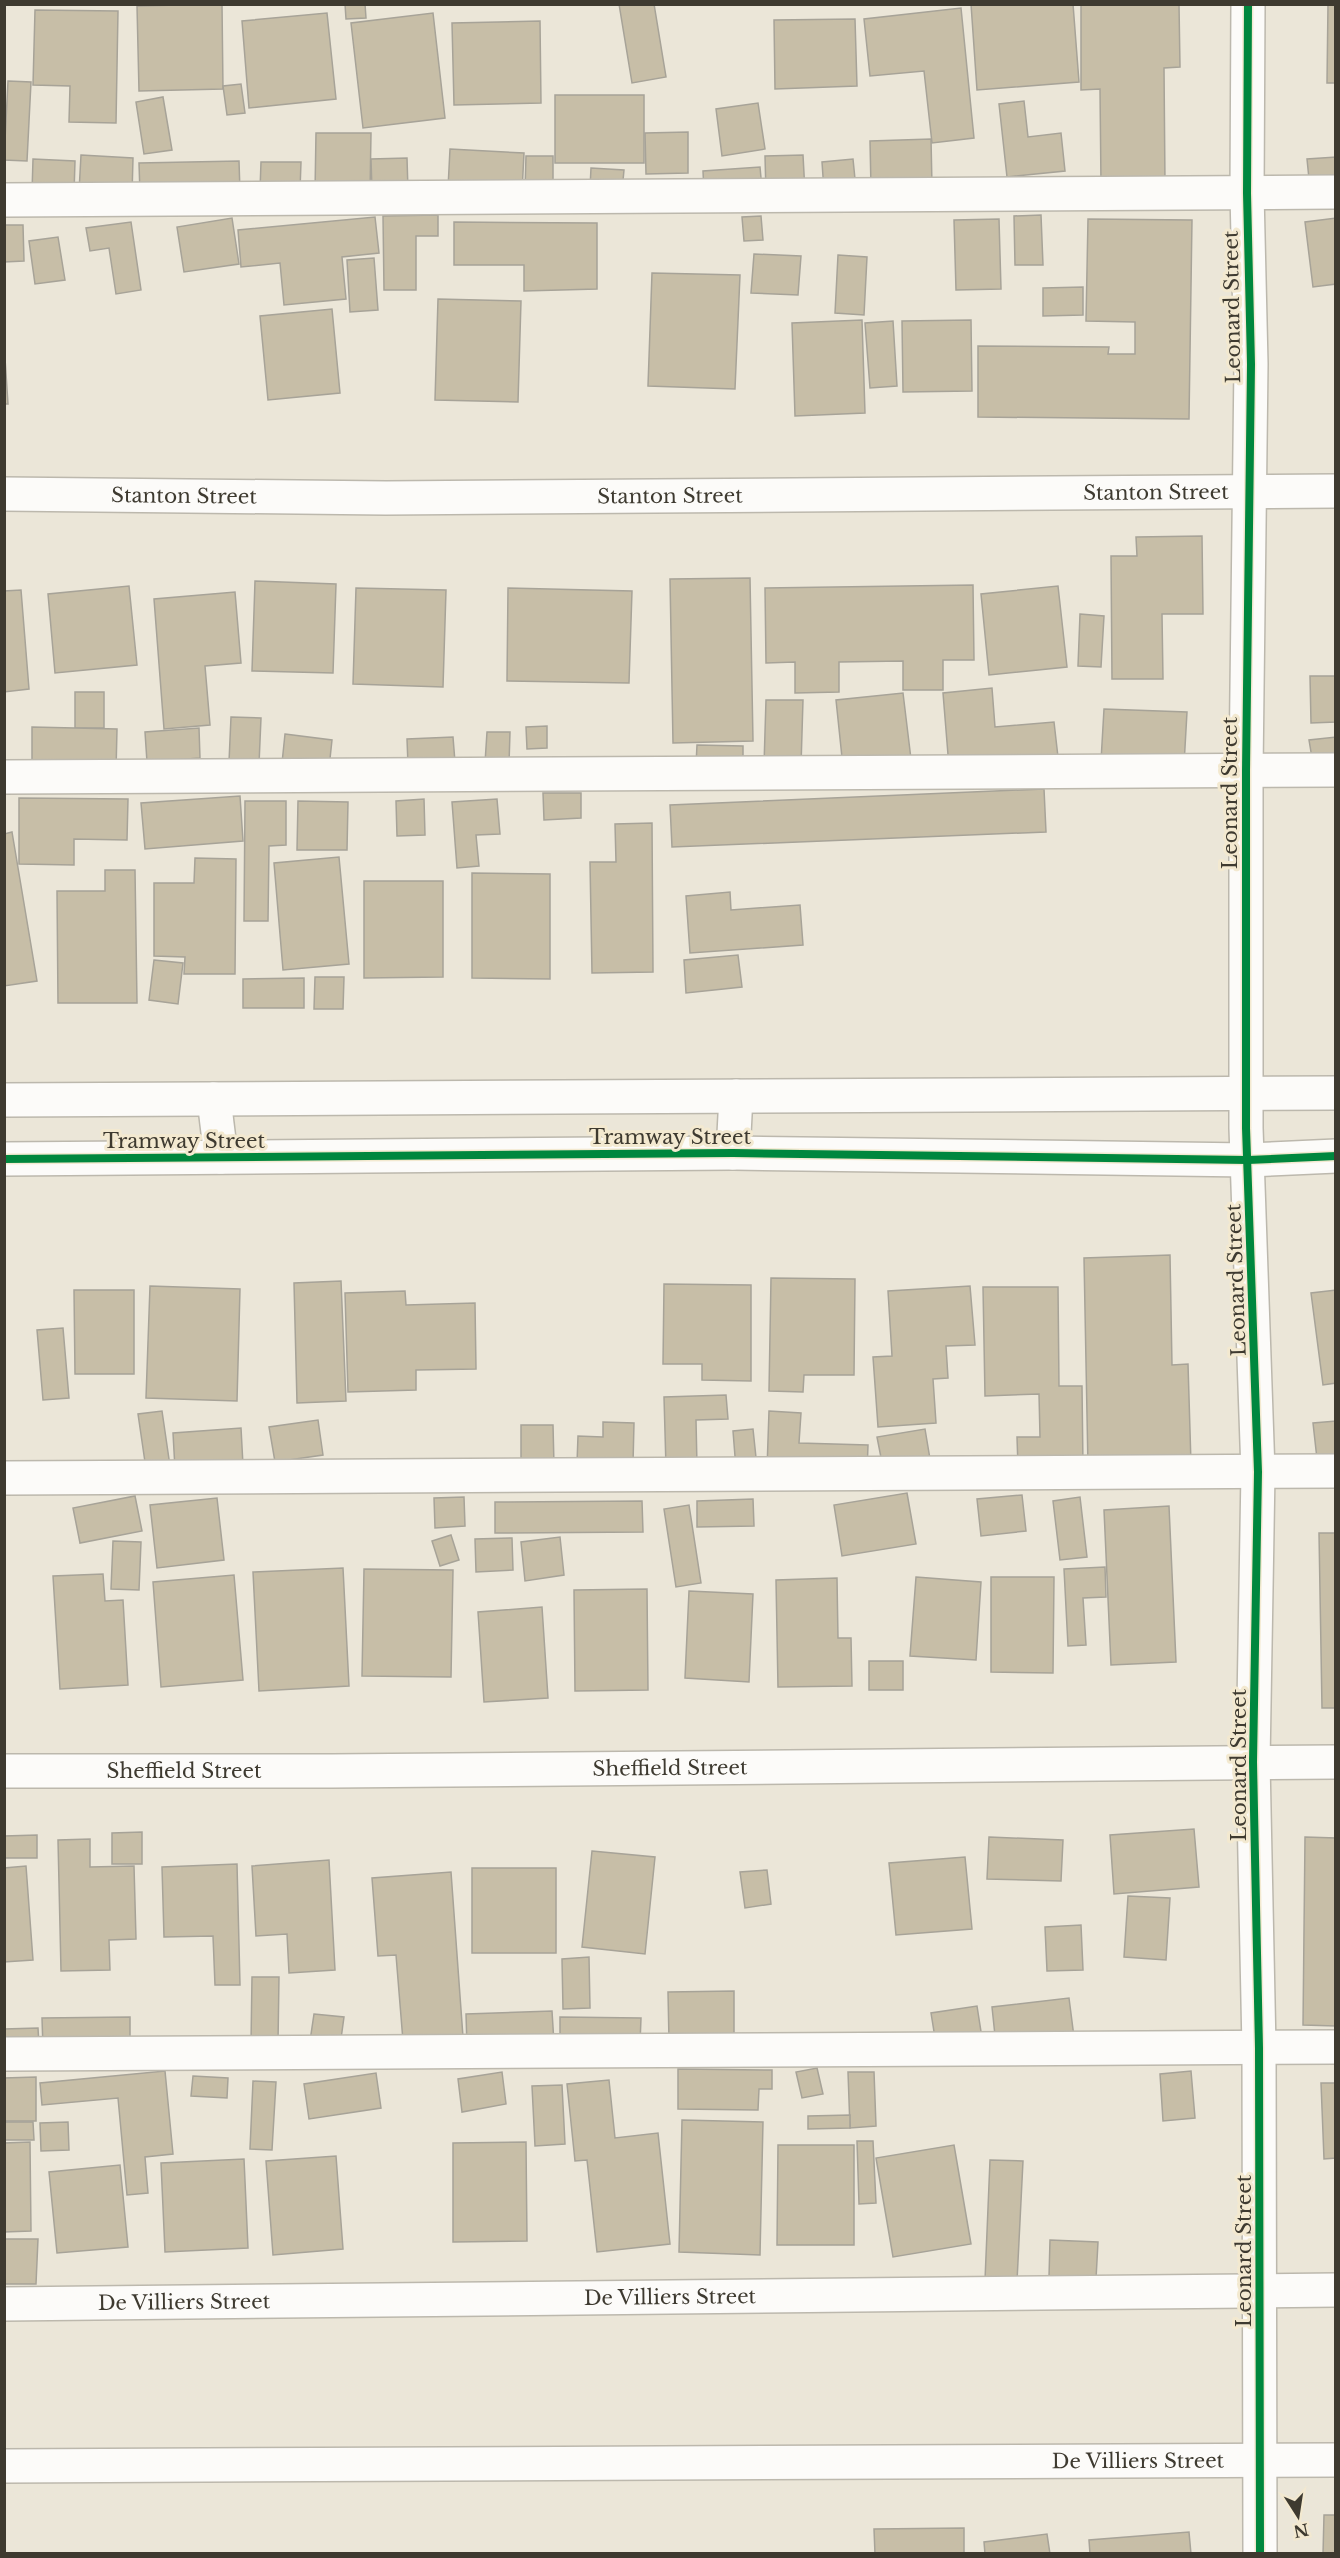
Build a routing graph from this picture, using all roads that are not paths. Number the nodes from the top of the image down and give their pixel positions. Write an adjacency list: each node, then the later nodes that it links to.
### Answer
1 (1248, 4): 3 (street, Leonard Street)
2 (1335, 192): 3 (street)
3 (1247, 193): 4 (street); 6 (street, Leonard Street)
4 (4, 200)
5 (1335, 490): 6 (street, Stanton Street)
6 (1248, 491): 7 (street, Stanton Street); 9 (street, Leonard Street)
7 (4, 494)
8 (1335, 770): 9 (street)
9 (1246, 771): 10 (street); 12 (street, Leonard Street)
10 (4, 777)
11 (1335, 1093): 12 (street, Tramway Street)
12 (1246, 1094): 13 (street, Tramway Street); 20 (street, Leonard Street)
13 (736, 1096): 14 (street, Tramway Street); 16 (street)
14 (214, 1099): 15 (street, Tramway Street); 18 (street)
15 (4, 1100)
16 (733, 1153): 18 (street, Tramway Street); 20 (street, Tramway Street)
17 (1335, 1156): 20 (street, Tramway Street)
18 (221, 1157): 19 (street, Tramway Street)
19 (4, 1159)
20 (1248, 1160): 22 (street, Leonard Street)
21 (1335, 1471): 22 (street)
22 (1258, 1472): 23 (street); 24 (street, Leonard Street)
23 (4, 1478)
24 (1253, 1762): 25 (street, Sheffield Street); 26 (street, Sheffield Street); 28 (street, Leonard Street)
25 (1335, 1762)
26 (4, 1771)
27 (1335, 2047): 28 (street)
28 (1259, 2048): 29 (street); 30 (street, Leonard Street)
29 (4, 2054)
30 (1261, 2290): 31 (street, De Villiers Street); 32 (street, De Villiers Street); 33 (street, Leonard Street)
31 (1335, 2290)
32 (4, 2304)
33 (1258, 2460): 34 (street, De Villiers Street); 35 (street, De Villiers Street); 36 (street, Leonard Street)
34 (1335, 2460)
35 (4, 2466)
36 (1260, 2553)

